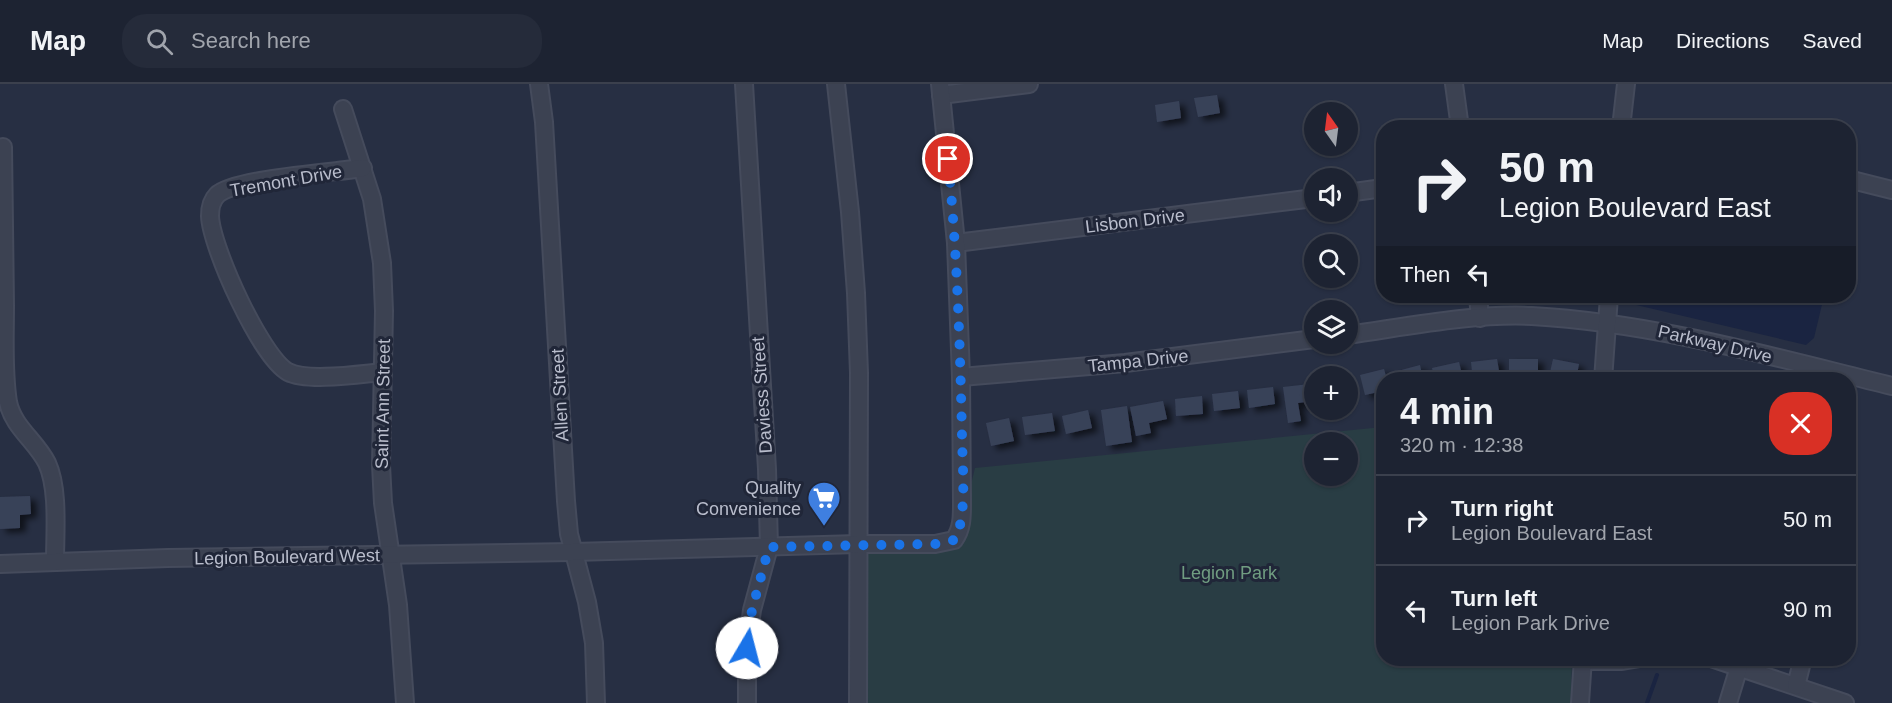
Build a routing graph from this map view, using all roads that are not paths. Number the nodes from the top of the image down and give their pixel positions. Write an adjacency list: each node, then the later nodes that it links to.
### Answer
1 (539, 84): 33 (street, Allen Street)
2 (744, 84): 32 (street, Daviess Street)
3 (836, 84): 31 (street)
4 (1029, 84): 7 (street)
5 (1454, 84): 9 (street)
6 (1626, 84): 10 (street)
7 (940, 89): 18 (street)
8 (344, 109): 12 (street, Saint Ann Street)
9 (1459, 120)
10 (1622, 120)
11 (3, 147): 35 (street)
12 (363, 168): 25 (street, Saint Ann Street); 25 (street, Tremont Drive)
13 (1856, 181): 15 (street)
14 (1376, 189): 16 (street)
15 (1892, 190)
16 (1358, 191)
17 (1304, 199): 18 (street, Lisbon Drive)
18 (956, 243): 28 (street)
19 (1479, 303): 21 (street)
20 (1608, 303): 22 (street)
21 (1480, 318): 22 (street); 23 (street)
22 (1607, 323): 26 (street); 27 (street, Parkway Drive)
23 (1358, 334)
24 (1304, 340): 28 (street, Tampa Drive)
25 (383, 372): 34 (street, Saint Ann Street)
26 (1604, 372)
27 (1833, 372)
28 (961, 377): 31 (street, Legion Boulevard West)
29 (1856, 377): 30 (street, Parkway Drive)
30 (1892, 386)
31 (858, 544): 32 (street, Legion Boulevard West); 45 (street)
32 (769, 547): 33 (street, Legion Boulevard West); 44 (street, Daviess Street)
33 (573, 552): 34 (street, Legion Boulevard West); 43 (street, Allen Street)
34 (390, 555): 35 (street, Legion Boulevard West); 42 (street, Saint Ann Street)
35 (55, 562): 36 (street, Legion Boulevard West)
36 (0, 564)
37 (1583, 666): 46 (street)
38 (1736, 666): 40 (street)
39 (1801, 666): 41 (street)
40 (1739, 667): 41 (street); 47 (street)
41 (1796, 686): 48 (street)
42 (405, 703)
43 (596, 703)
44 (747, 703)
45 (858, 703)
46 (1580, 703)
47 (1728, 703)
48 (1845, 703)

